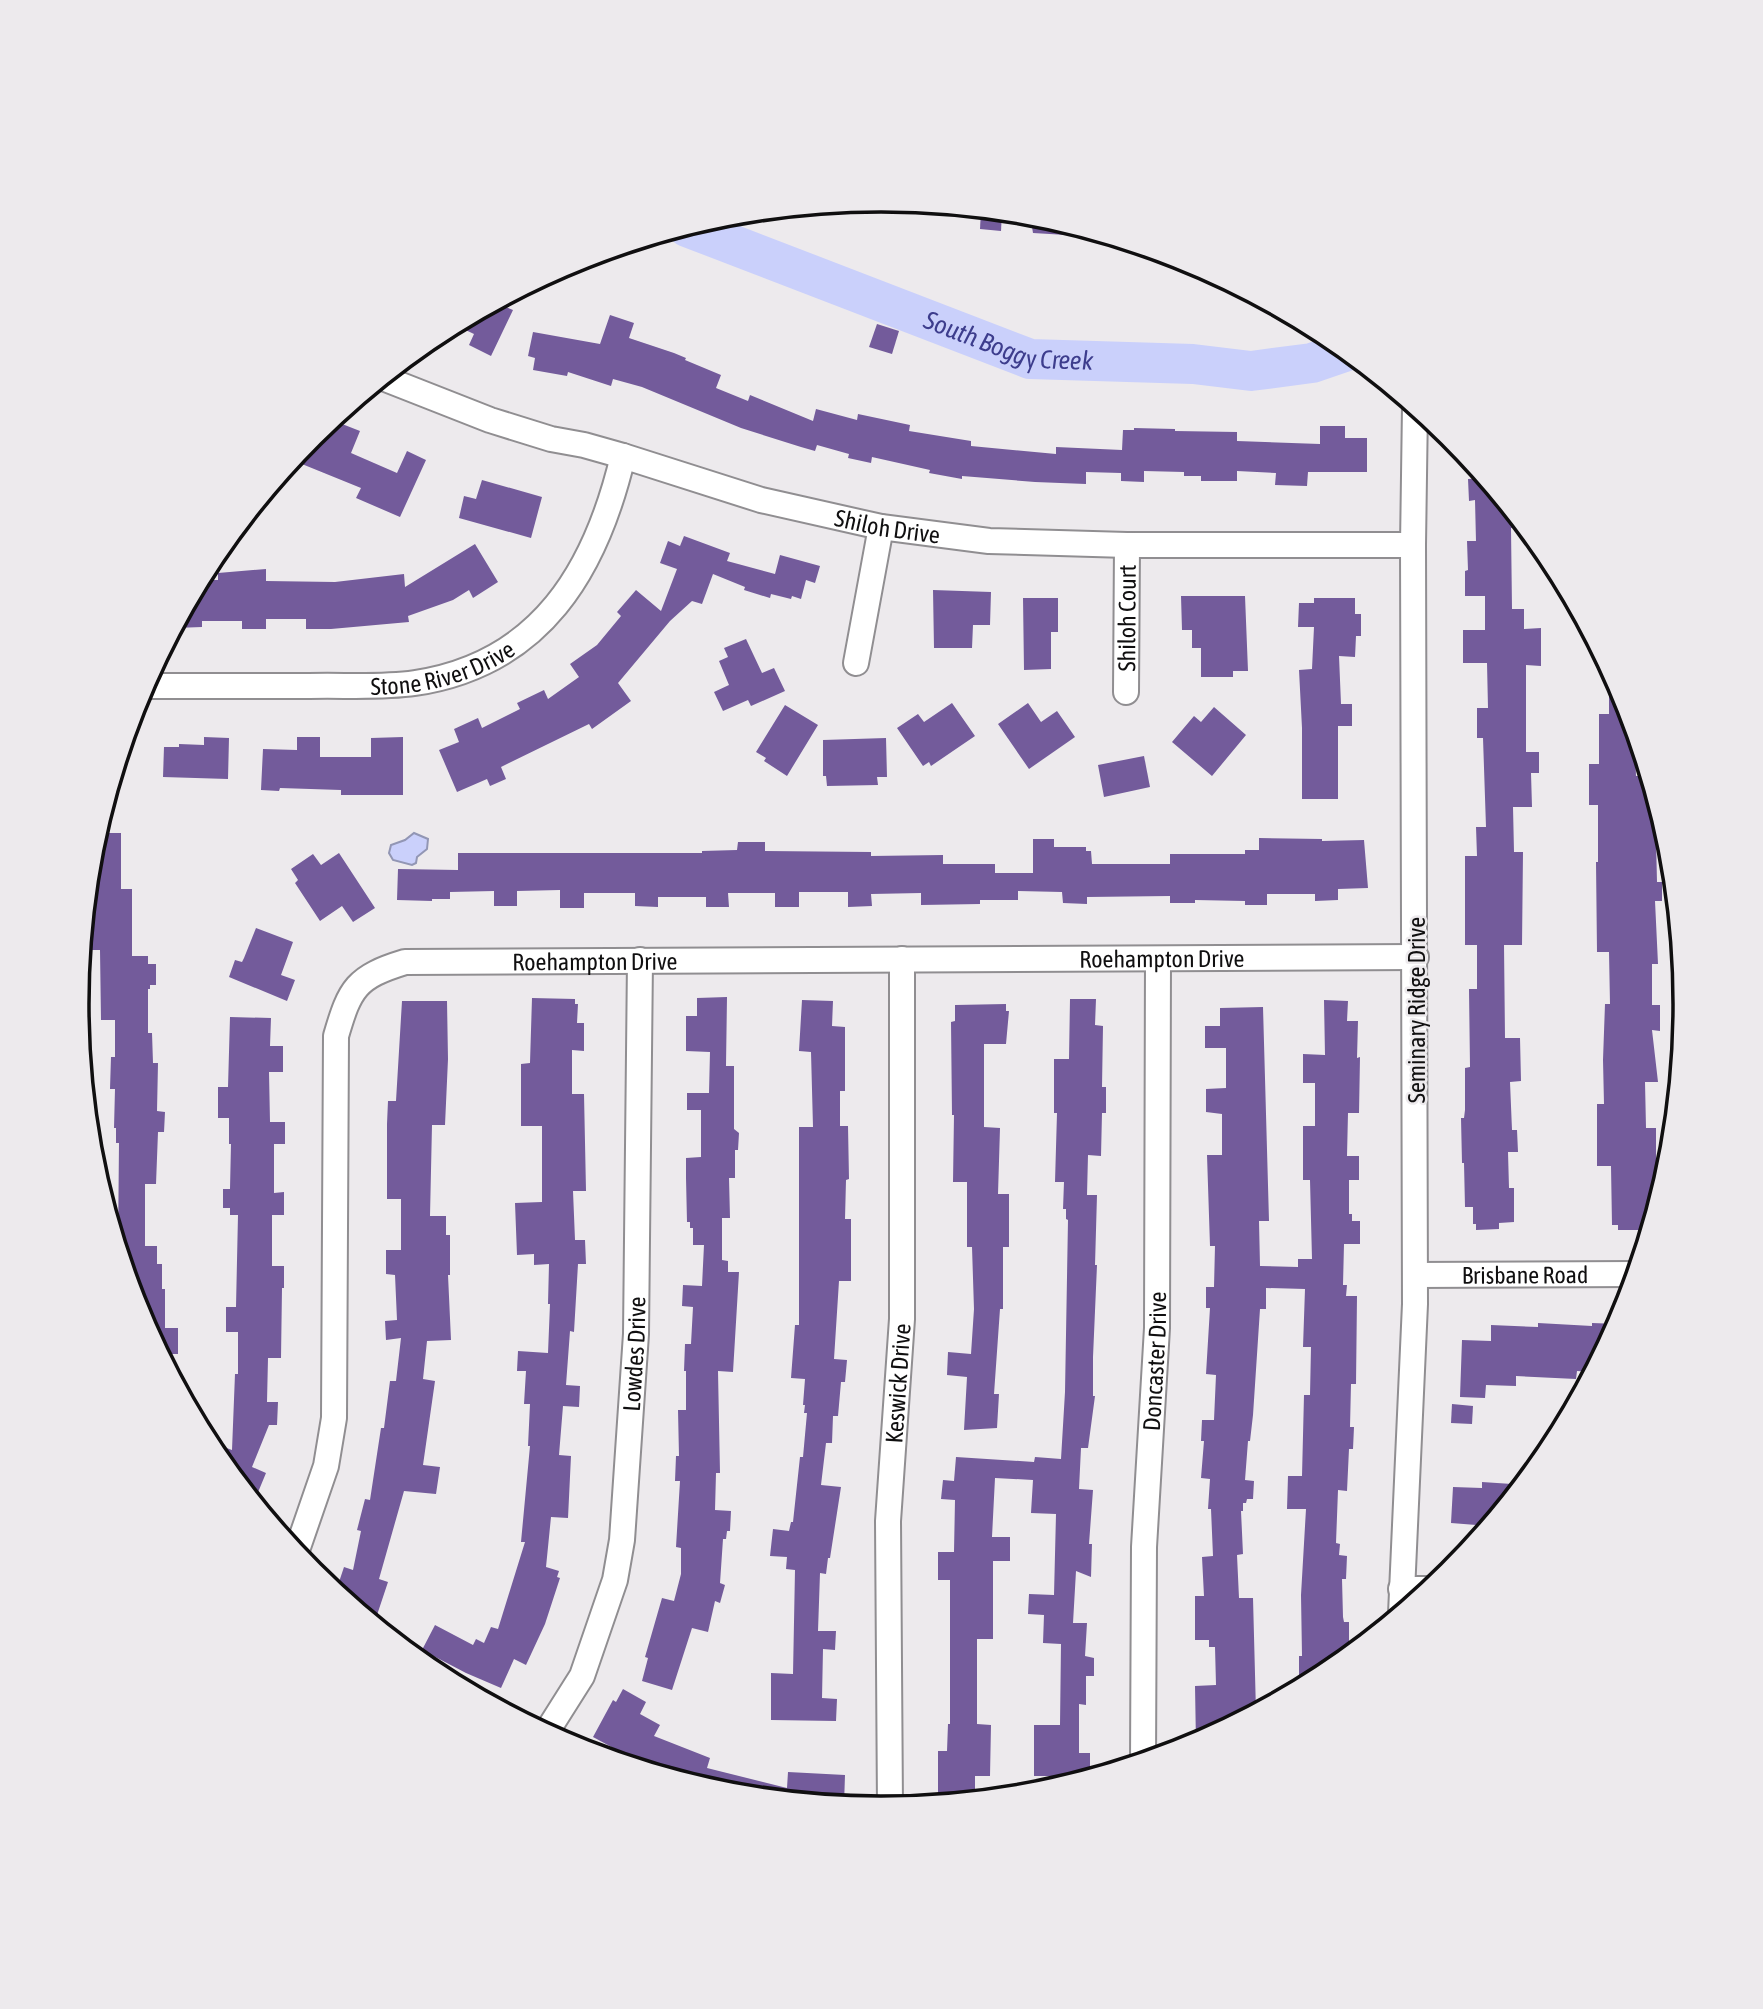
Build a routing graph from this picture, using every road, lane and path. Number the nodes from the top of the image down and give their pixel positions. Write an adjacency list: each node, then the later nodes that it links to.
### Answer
1 (392, 382): 3 (street, Shiloh Drive)
2 (1415, 419): 6 (street, Seminary Ridge Drive)
3 (623, 456): 4 (street, Shiloh Drive); 8 (street, Stone River Drive)
4 (880, 527): 5 (street, Shiloh Drive); 7 (street)
5 (1127, 545): 6 (street, Shiloh Drive); 9 (street, Shiloh Court)
6 (1413, 545): 10 (street, Seminary Ridge Drive)
7 (856, 663)
8 (157, 686)
9 (1126, 692)
10 (1416, 957): 13 (street, Roehampton Drive); 15 (street, Seminary Ridge Drive)
11 (902, 959): 12 (street, Roehampton Drive); 13 (street, Roehampton Drive); 20 (street, Keswick Drive)
12 (640, 960): 16 (street, Roehampton Drive); 18 (street, Lowdes Drive)
13 (1158, 960): 19 (street, Doncaster Drive)
14 (1626, 1274): 15 (street, Brisbane Road)
15 (1415, 1276): 17 (street, Seminary Ridge Drive)
16 (300, 1542)
17 (1401, 1602)
18 (552, 1724)
19 (1143, 1752)
20 (890, 1797)

